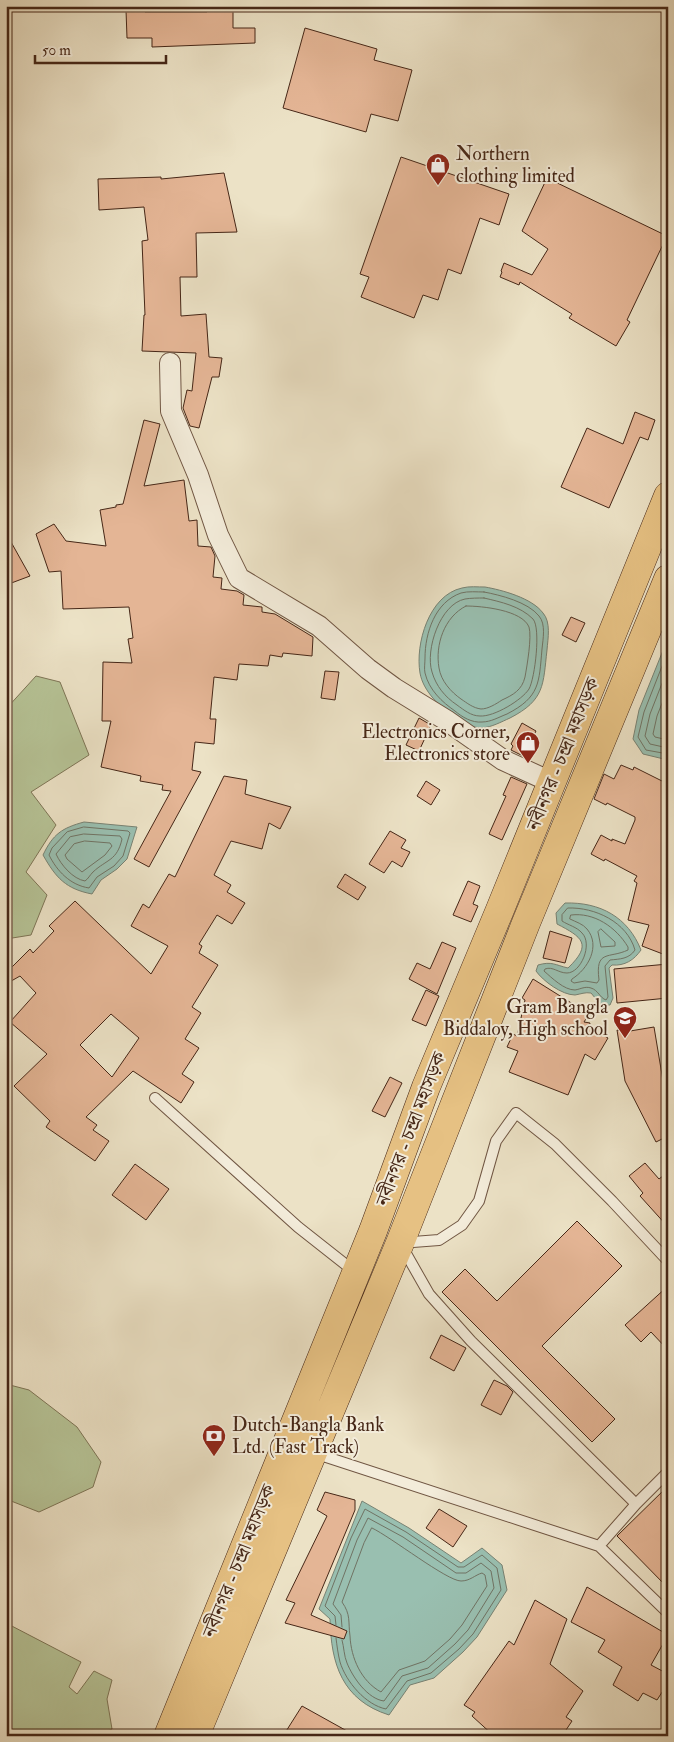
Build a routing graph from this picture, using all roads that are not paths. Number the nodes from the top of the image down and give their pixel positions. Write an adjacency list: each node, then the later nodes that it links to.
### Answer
1 (170, 363): 4 (street)
2 (668, 496): 4 (highway, নবীনগর - চন্দ্রা মহাসড়ক)
3 (668, 580): 6 (highway, নবীনগর - চন্দ্রা মহাসড়ক)
4 (551, 782): 8 (highway, নবীনগর - চন্দ্রা মহাসড়ক)
5 (155, 1098): 8 (lane)
6 (400, 1243): 7 (lane); 9 (highway, নবীনগর - চন্দ্রা মহাসড়ক); 11 (lane)
7 (668, 1261)
8 (356, 1272): 14 (highway, নবীনগর - চন্দ্রা মহাসড়ক)
9 (313, 1452): 12 (lane); 15 (highway, নবীনগর - চন্দ্রা মহাসড়ক)
10 (668, 1472): 11 (lane)
11 (636, 1504): 12 (lane)
12 (599, 1546): 13 (lane)
13 (668, 1612)
14 (168, 1736)
15 (195, 1736)

